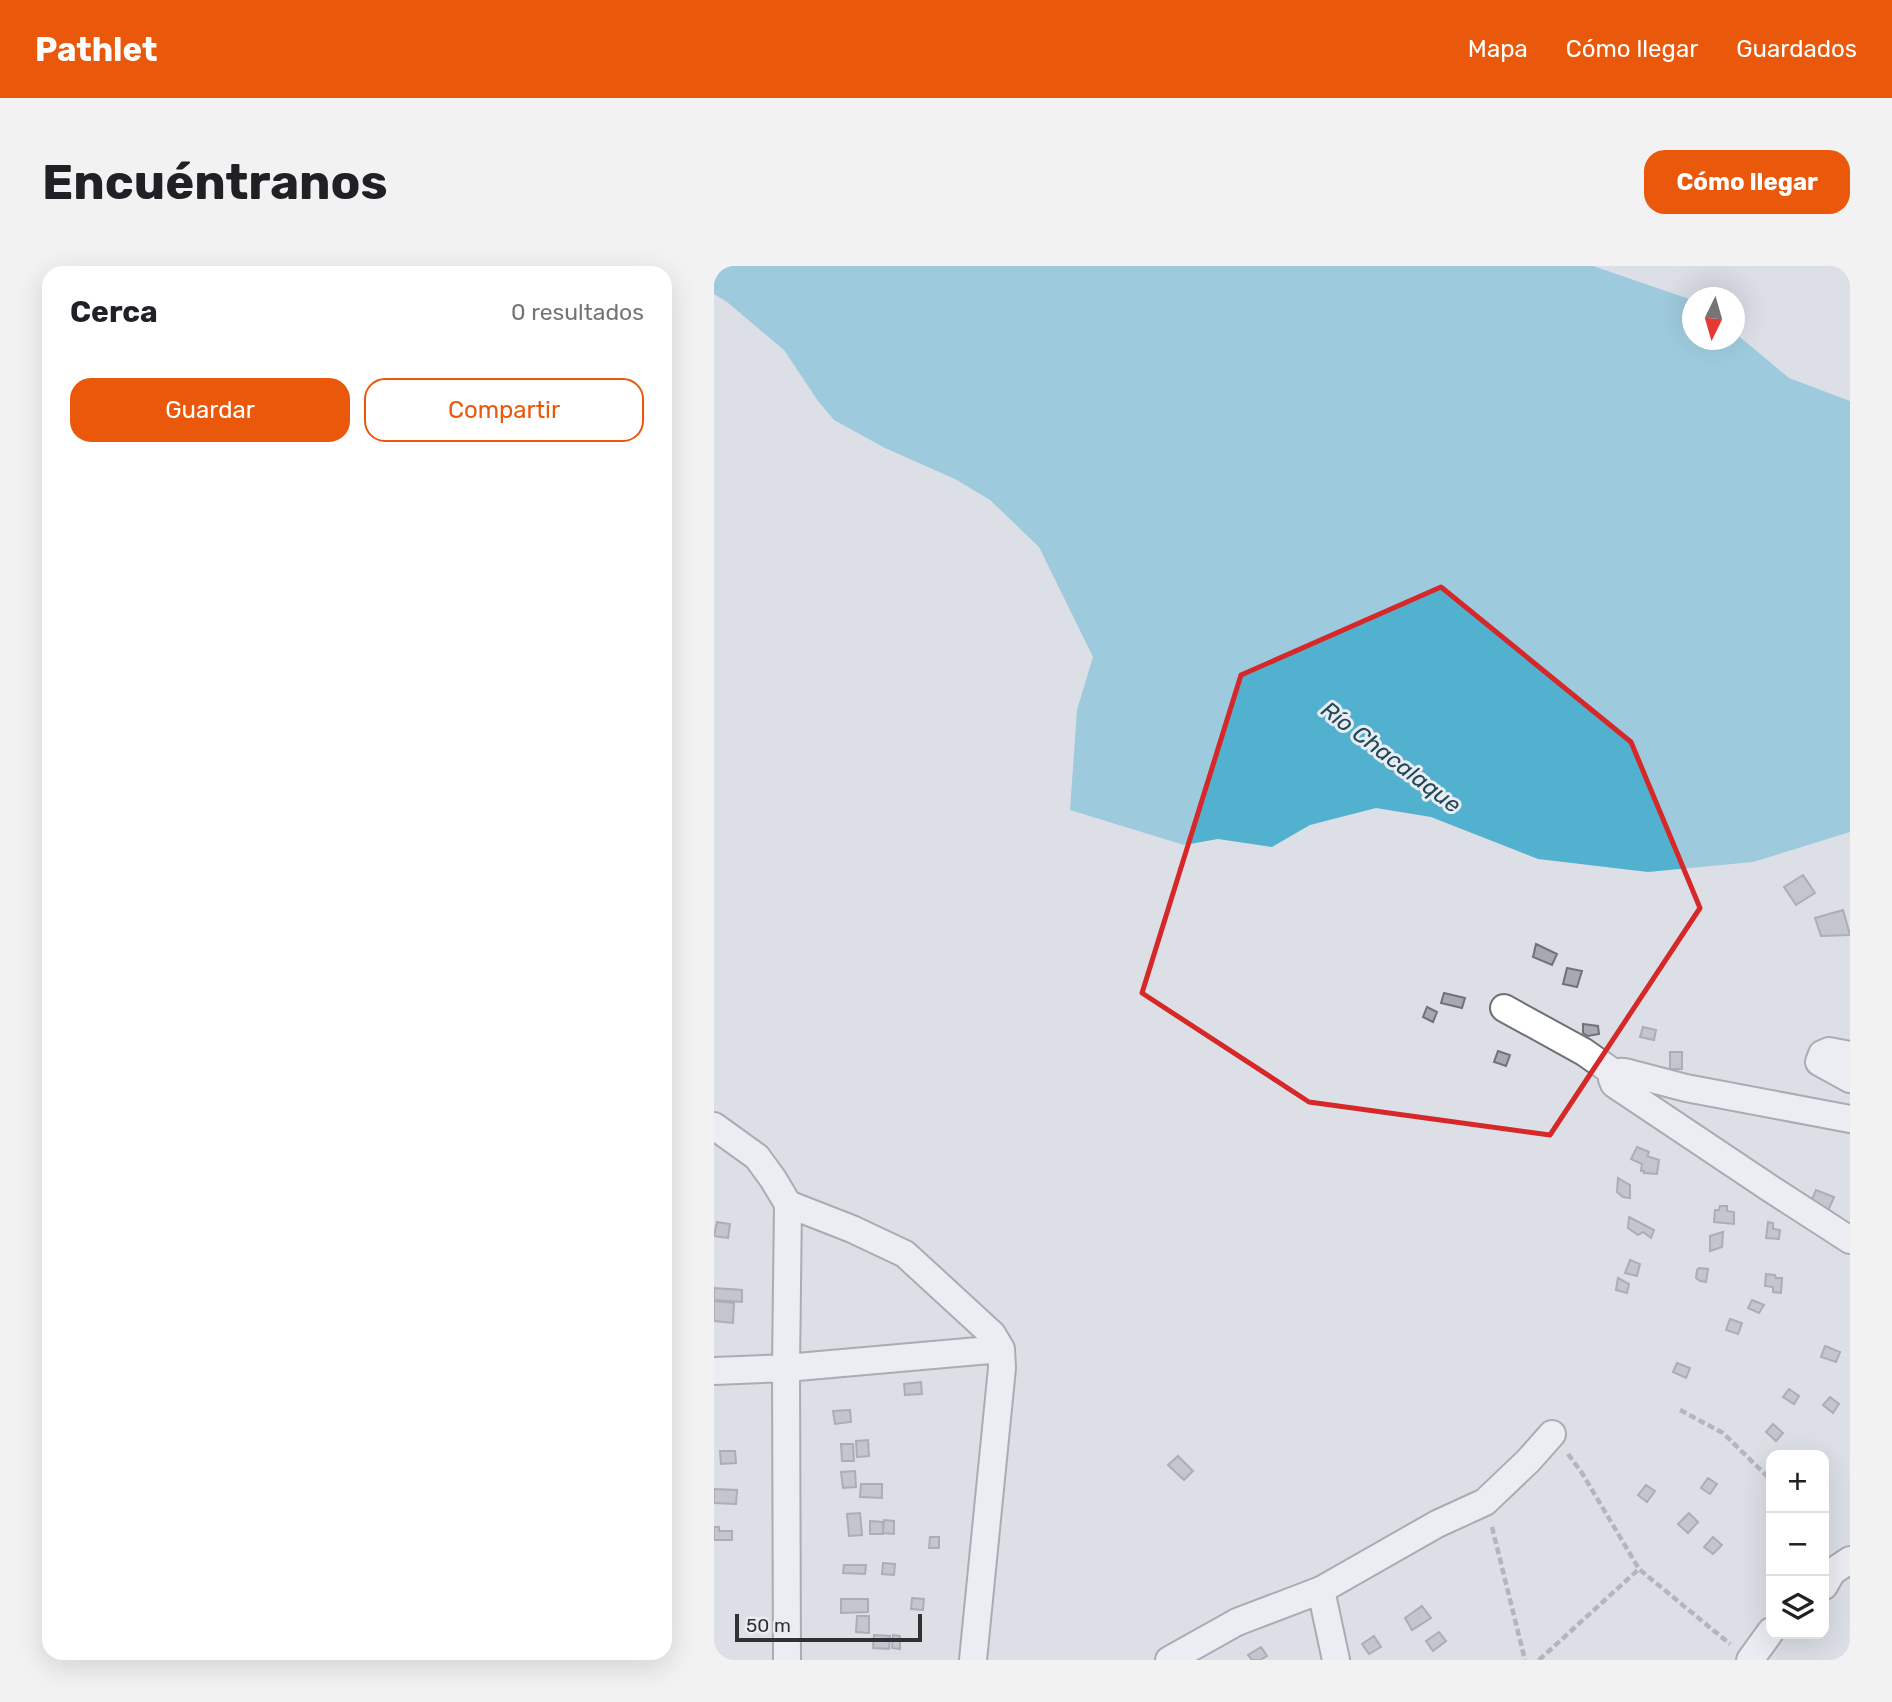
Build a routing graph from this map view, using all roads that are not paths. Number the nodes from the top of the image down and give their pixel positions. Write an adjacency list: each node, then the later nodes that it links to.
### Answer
1 (1504, 1008): 3 (street)
2 (1850, 1055): 4 (street)
3 (1615, 1073): 5 (street); 8 (street)
4 (1850, 1079)
5 (1850, 1119)
6 (714, 1126): 7 (street)
7 (788, 1204): 9 (street); 10 (street)
8 (1850, 1240)
9 (1001, 1349): 10 (street); 18 (street)
10 (786, 1368): 11 (street); 17 (street)
11 (714, 1371)
12 (1552, 1434): 15 (street)
13 (1850, 1560): 14 (street)
14 (1829, 1577)
15 (1321, 1590): 19 (street); 20 (street)
16 (1766, 1638): 21 (street)
17 (787, 1660)
18 (974, 1660)
19 (1169, 1660)
20 (1336, 1660)
21 (1750, 1660)

